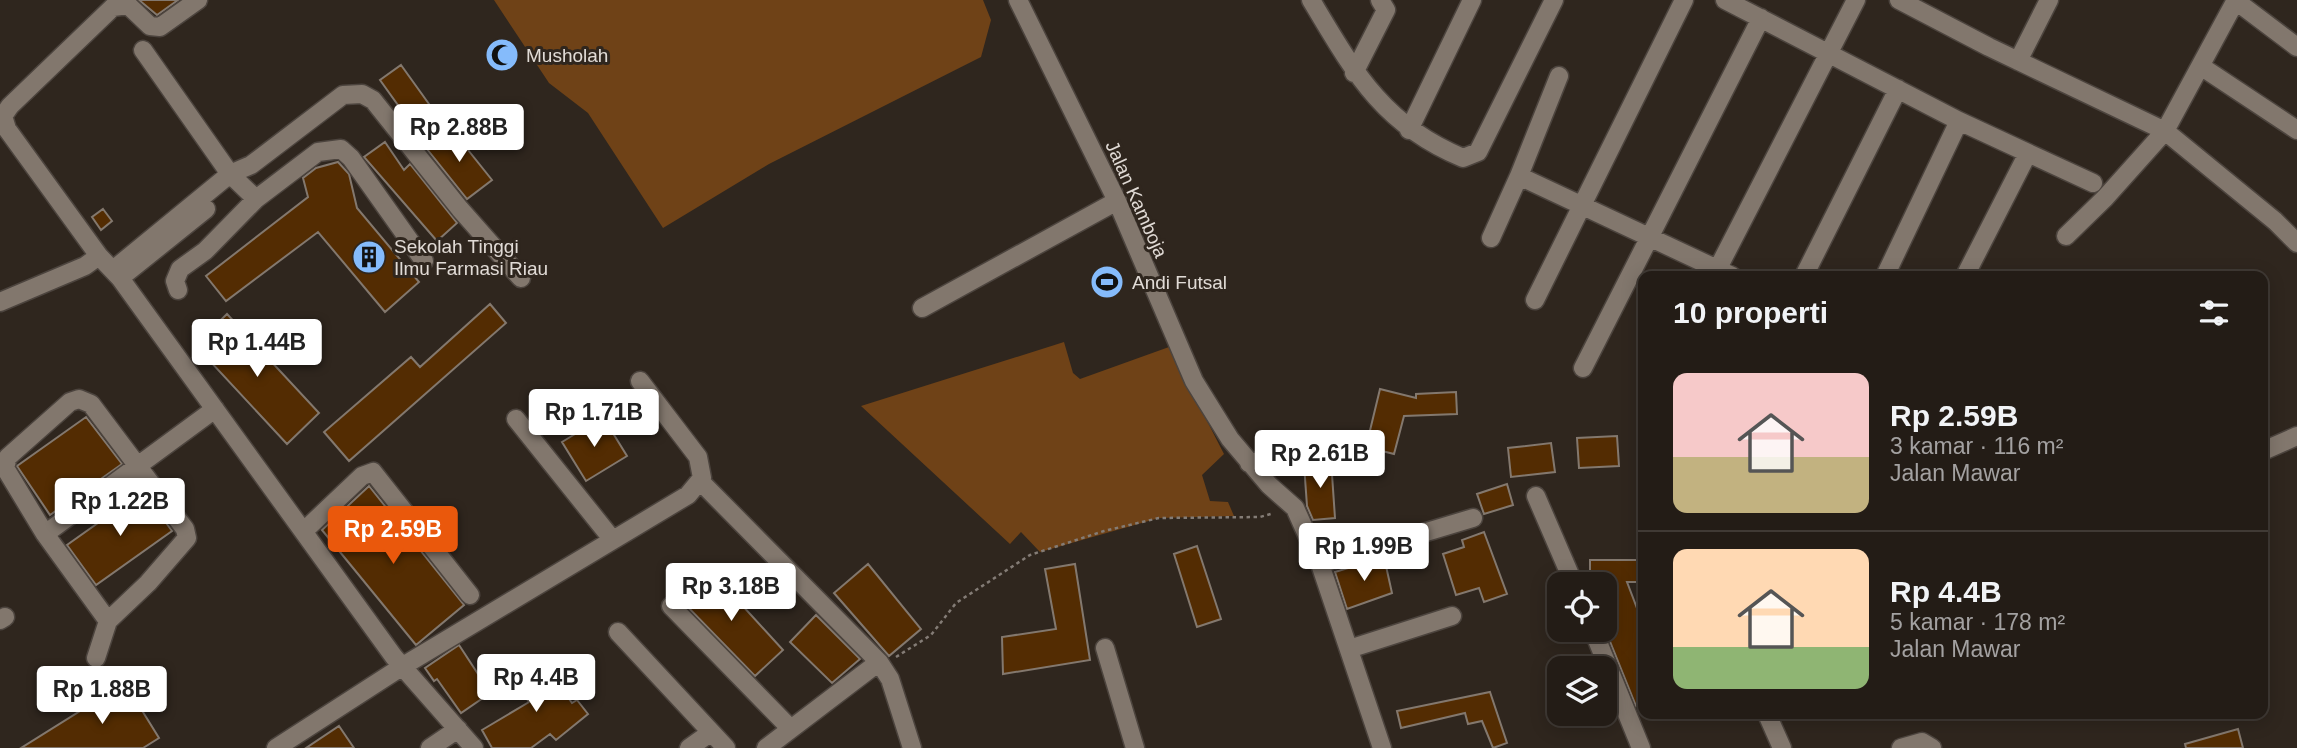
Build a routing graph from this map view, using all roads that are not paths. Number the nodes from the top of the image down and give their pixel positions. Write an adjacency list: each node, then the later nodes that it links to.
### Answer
1 (198, 0): 39 (street)
2 (1018, 0): 31 (street, Jalan Kamboja)
3 (1311, 0): 19 (street)
4 (1472, 0): 23 (street)
5 (1554, 0): 23 (street)
6 (1684, 0): 32 (street)
7 (1725, 0): 13 (street)
8 (1856, 0): 16 (street)
9 (1899, 0): 17 (street)
10 (2049, 0): 17 (street)
11 (2236, 0): 14 (street); 18 (street)
12 (1385, 3): 19 (street)
13 (1761, 18): 16 (street); 36 (street)
14 (2297, 47)
15 (143, 50): 28 (street)
16 (1829, 52): 21 (street); 42 (street)
17 (2018, 61): 25 (street)
18 (2202, 67): 24 (street); 25 (street)
19 (1354, 73): 23 (street)
20 (1559, 76): 27 (street)
21 (1898, 89): 22 (street); 43 (street)
22 (1959, 121): 26 (street); 44 (street)
23 (1409, 130)
24 (2297, 130)
25 (2165, 131): 34 (street); 37 (street)
26 (2028, 153): 29 (street); 45 (street)
27 (1519, 176): 32 (street); 35 (street)
28 (234, 178): 30 (street); 33 (street); 46 (street); 47 (street)
29 (2093, 183)
30 (256, 199): 38 (street); 40 (street)
31 (1117, 201): 51 (street); 60 (street, Jalan Kamboja)
32 (1582, 204): 36 (street); 49 (street)
33 (185, 226): 38 (street); 46 (street)
34 (2066, 236)
35 (1491, 238)
36 (1651, 239): 41 (street); 52 (street)
37 (2297, 243)
38 (205, 251): 48 (street)
39 (99, 256): 46 (street); 50 (street)
40 (424, 261)
41 (1715, 271)
42 (1722, 271)
43 (1807, 271)
44 (1887, 271)
45 (1968, 271)
46 (116, 274): 54 (street)
47 (521, 278)
48 (178, 290)
49 (1535, 300)
50 (0, 302)
51 (922, 308)
52 (1583, 368)
53 (640, 381): 61 (street)
54 (215, 409): 59 (street); 64 (street)
55 (516, 419): 66 (street)
56 (2297, 436): 58 (street)
57 (1334, 447): 60 (street)
58 (2268, 449)
59 (137, 463): 65 (street); 65 (street); 72 (street)
60 (1249, 463): 67 (street, Jalan Kamboja)
61 (700, 481): 66 (street); 78 (street)
62 (1535, 496): 68 (street)
63 (1473, 519): 67 (street)
64 (304, 531): 69 (street); 79 (street)
65 (45, 534): 72 (street)
66 (612, 539): 79 (street)
67 (1320, 564): 76 (street, Jalan Kamboja)
68 (1569, 572)
69 (470, 595)
70 (671, 606): 81 (street)
71 (1452, 617): 76 (street)
72 (108, 621): 77 (street)
73 (618, 632): 83 (street)
74 (1598, 642): 93 (street)
75 (1105, 648): 91 (street)
76 (1349, 649): 92 (street, Jalan Kamboja)
77 (96, 658)
78 (880, 664): 81 (street); 90 (street)
79 (403, 666): 82 (street); 84 (street)
80 (1769, 719): 94 (street)
81 (790, 728): 89 (street)
82 (457, 729): 85 (street); 86 (street)
83 (710, 733): 87 (street); 88 (street)
84 (276, 748)
85 (430, 748)
86 (474, 748)
87 (689, 748)
88 (726, 748)
89 (766, 748)
90 (912, 748)
91 (1135, 748)
92 (1382, 748)
93 (1641, 748)
94 (1782, 748)
95 (1901, 748): 96 (street)
96 (1933, 748)

